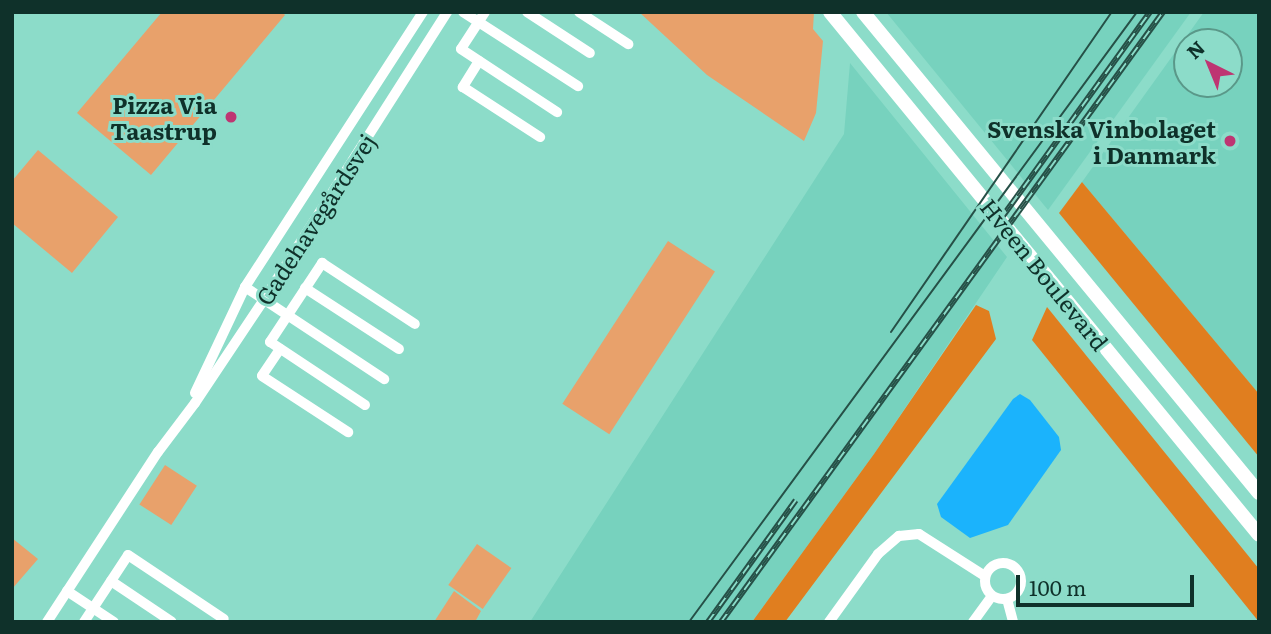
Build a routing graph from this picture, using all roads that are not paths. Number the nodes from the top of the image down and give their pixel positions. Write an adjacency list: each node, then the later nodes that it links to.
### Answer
1 (424, 12): 15 (street, Gadehavegårdsvej)
2 (447, 12): 17 (street, Gadehavegårdsvej)
3 (463, 12): 8 (street)
4 (527, 12): 10 (street)
5 (579, 12): 9 (street)
6 (863, 12): 26 (street, Hveen Boulevard)
7 (830, 13): 27 (street, Hveen Boulevard)
8 (482, 17): 11 (street); 12 (street)
9 (628, 44)
10 (590, 53)
11 (479, 61): 13 (street); 14 (street)
12 (578, 86)
13 (557, 112)
14 (541, 137)
15 (245, 287): 17 (street); 24 (street, Gadehavegårdsvej)
16 (305, 288): 18 (street); 19 (street); 21 (street)
17 (263, 301): 18 (street); 24 (street, Gadehavegårdsvej)
18 (286, 317): 20 (street); 22 (street)
19 (415, 324)
20 (279, 349): 23 (street); 25 (street)
21 (399, 349)
22 (384, 379)
23 (365, 405)
24 (178, 423): 30 (street, Gadehavegårdsvej)
25 (348, 432)
26 (1259, 493)
27 (1259, 535)
28 (985, 576): 31 (street); 32 (street); 39 (street)
29 (111, 581): 33 (street); 34 (street); 38 (street)
30 (67, 591): 33 (street); 35 (street, Gadehavegårdsvej)
31 (992, 596): 32 (street); 40 (street)
32 (1007, 599): 41 (street)
33 (93, 608): 36 (street); 37 (street)
34 (224, 619)
35 (47, 622)
36 (84, 622)
37 (114, 622)
38 (172, 622)
39 (829, 622)
40 (973, 622)
41 (1013, 622)

